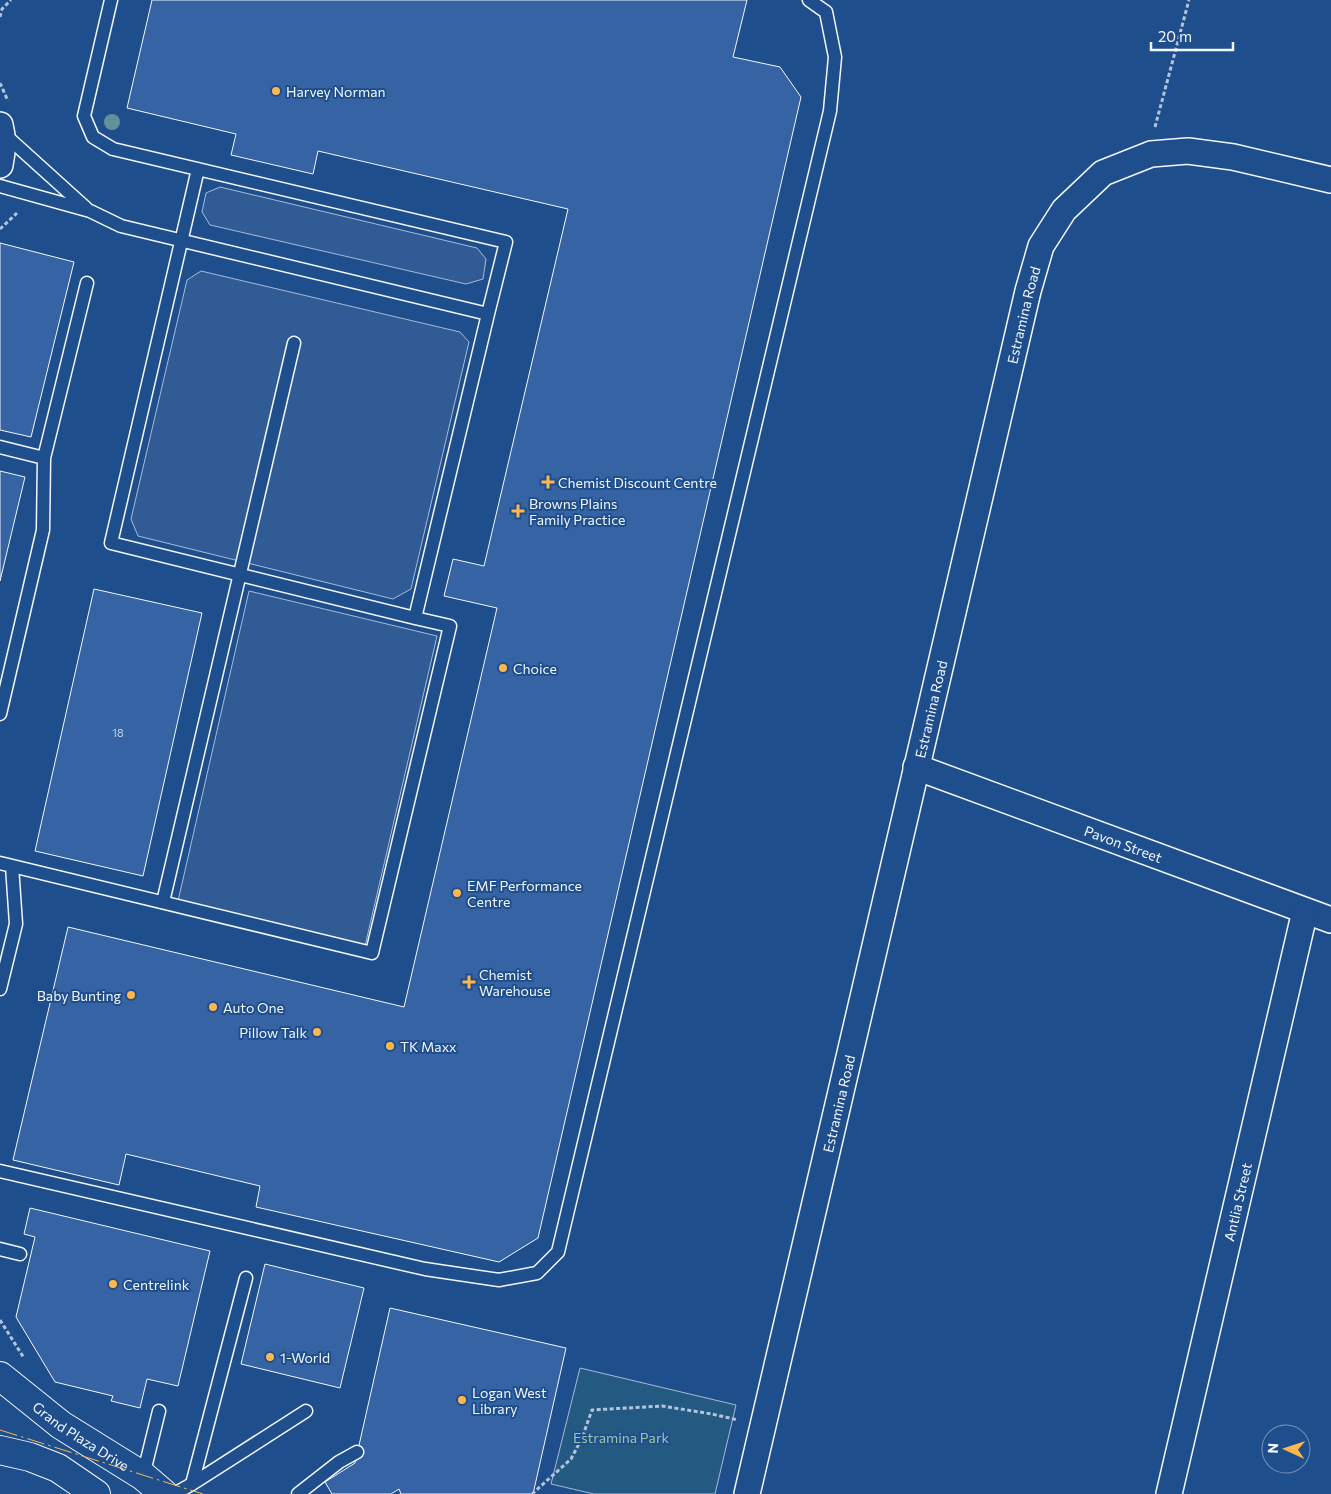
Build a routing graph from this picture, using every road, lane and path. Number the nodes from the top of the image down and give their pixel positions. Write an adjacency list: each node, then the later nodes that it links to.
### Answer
1 (11, 0): 5 (path)
2 (110, 0): 9 (lane)
3 (809, 0): 28 (lane)
4 (1189, 0): 7 (path)
5 (0, 17)
6 (1, 129): 8 (street); 12 (lane)
7 (1151, 154): 10 (street, Estramina Road); 22 (street, Estramina Road)
8 (0, 165)
9 (198, 169): 13 (lane); 15 (lane)
10 (1331, 180)
11 (0, 186): 12 (lane)
12 (90, 211): 13 (lane)
13 (182, 240): 15 (lane); 19 (lane)
14 (87, 283): 18 (lane)
15 (488, 314): 20 (lane)
16 (294, 343): 19 (lane)
17 (0, 447): 18 (lane)
18 (44, 458): 21 (lane)
19 (240, 574): 20 (lane); 24 (lane)
20 (415, 618): 24 (lane)
21 (0, 714)
22 (916, 767): 25 (street, Pavon Street); 35 (street, Estramina Road)
23 (6, 865): 24 (lane); 27 (lane)
24 (163, 902)
25 (1305, 910): 26 (street, Pavon Street); 46 (street, Antlia Street)
26 (1331, 920)
27 (0, 989)
28 (0, 1171)
29 (0, 1249): 30 (lane)
30 (20, 1254)
31 (246, 1278): 39 (lane)
32 (0, 1376): 38 (street, Grand Plaza Drive)
33 (159, 1411): 38 (lane)
34 (306, 1411): 39 (lane)
35 (763, 1426): 44 (path); 45 (street, Estramina Road)
36 (0, 1450): 40 (street)
37 (357, 1452): 43 (lane)
38 (143, 1476): 41 (street, Grand Plaza Drive)
39 (192, 1484): 42 (lane)
40 (96, 1494)
41 (164, 1494)
42 (174, 1494)
43 (298, 1494)
44 (532, 1494)
45 (747, 1494)
46 (1169, 1494)

